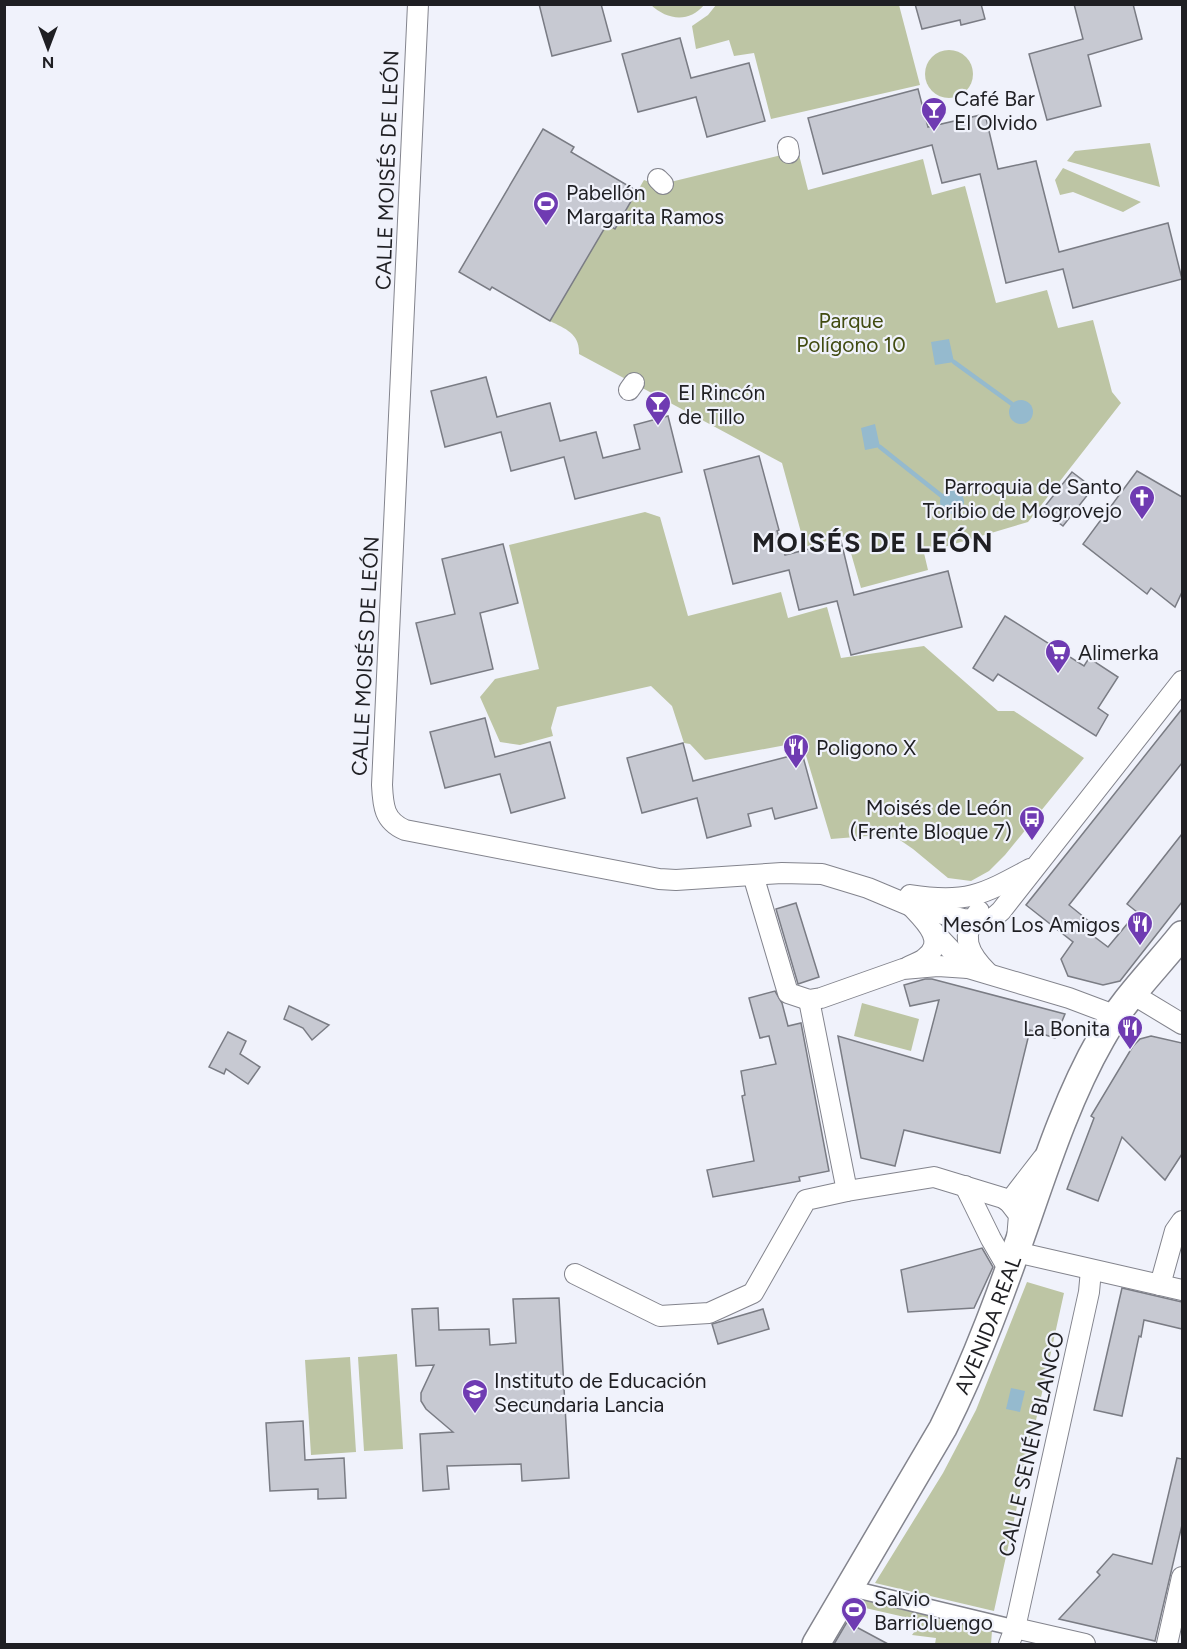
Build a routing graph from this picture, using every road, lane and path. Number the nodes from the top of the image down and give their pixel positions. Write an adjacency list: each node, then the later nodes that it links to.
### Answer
1 (418, 4): 4 (street, CALLE MOISÉS DE LEÓN)
2 (1182, 681): 3 (street, CALLE MOISÉS DE LEÓN)
3 (1035, 866): 5 (street, CALLE MOISÉS DE LEÓN); 8 (street, CALLE MOISÉS DE LEÓN)
4 (753, 876): 6 (street, CALLE MOISÉS DE LEÓN); 15 (street)
5 (1008, 881): 6 (street, CALLE MOISÉS DE LEÓN); 8 (street, CALLE MOISÉS DE LEÓN)
6 (868, 888): 7 (street, CALLE MOISÉS DE LEÓN)
7 (911, 906): 8 (street, CALLE MOISÉS DE LEÓN); 9 (street, CALLE MOISÉS DE LEÓN)
8 (972, 921): 13 (street)
9 (933, 931): 11 (street, CALLE MOISÉS DE LEÓN); 12 (street)
10 (1182, 935): 14 (main road, AVENIDA REAL)
11 (968, 968): 12 (street); 13 (street)
12 (903, 969): 15 (street)
13 (990, 975): 16 (street)
14 (1134, 994): 16 (main road, AVENIDA REAL); 17 (street)
15 (809, 1000): 20 (street)
16 (1117, 1016): 18 (main road, AVENIDA REAL)
17 (1182, 1024)
18 (1053, 1144): 21 (street); 23 (main road, AVENIDA REAL)
19 (965, 1186): 20 (street); 21 (street); 23 (street)
20 (847, 1191): 25 (street)
21 (1009, 1202): 23 (street)
22 (1182, 1221): 26 (street)
23 (1012, 1261): 24 (street); 29 (main road, AVENIDA REAL)
24 (1091, 1270): 26 (street); 30 (street, CALLE SENÉN BLANCO)
25 (575, 1274)
26 (1160, 1285): 27 (street)
27 (1182, 1290)
28 (1182, 1577): 33 (street)
29 (849, 1588): 30 (street); 31 (main road, AVENIDA REAL)
30 (1012, 1636): 32 (street)
31 (816, 1644)
32 (1085, 1644)
33 (1167, 1644)

